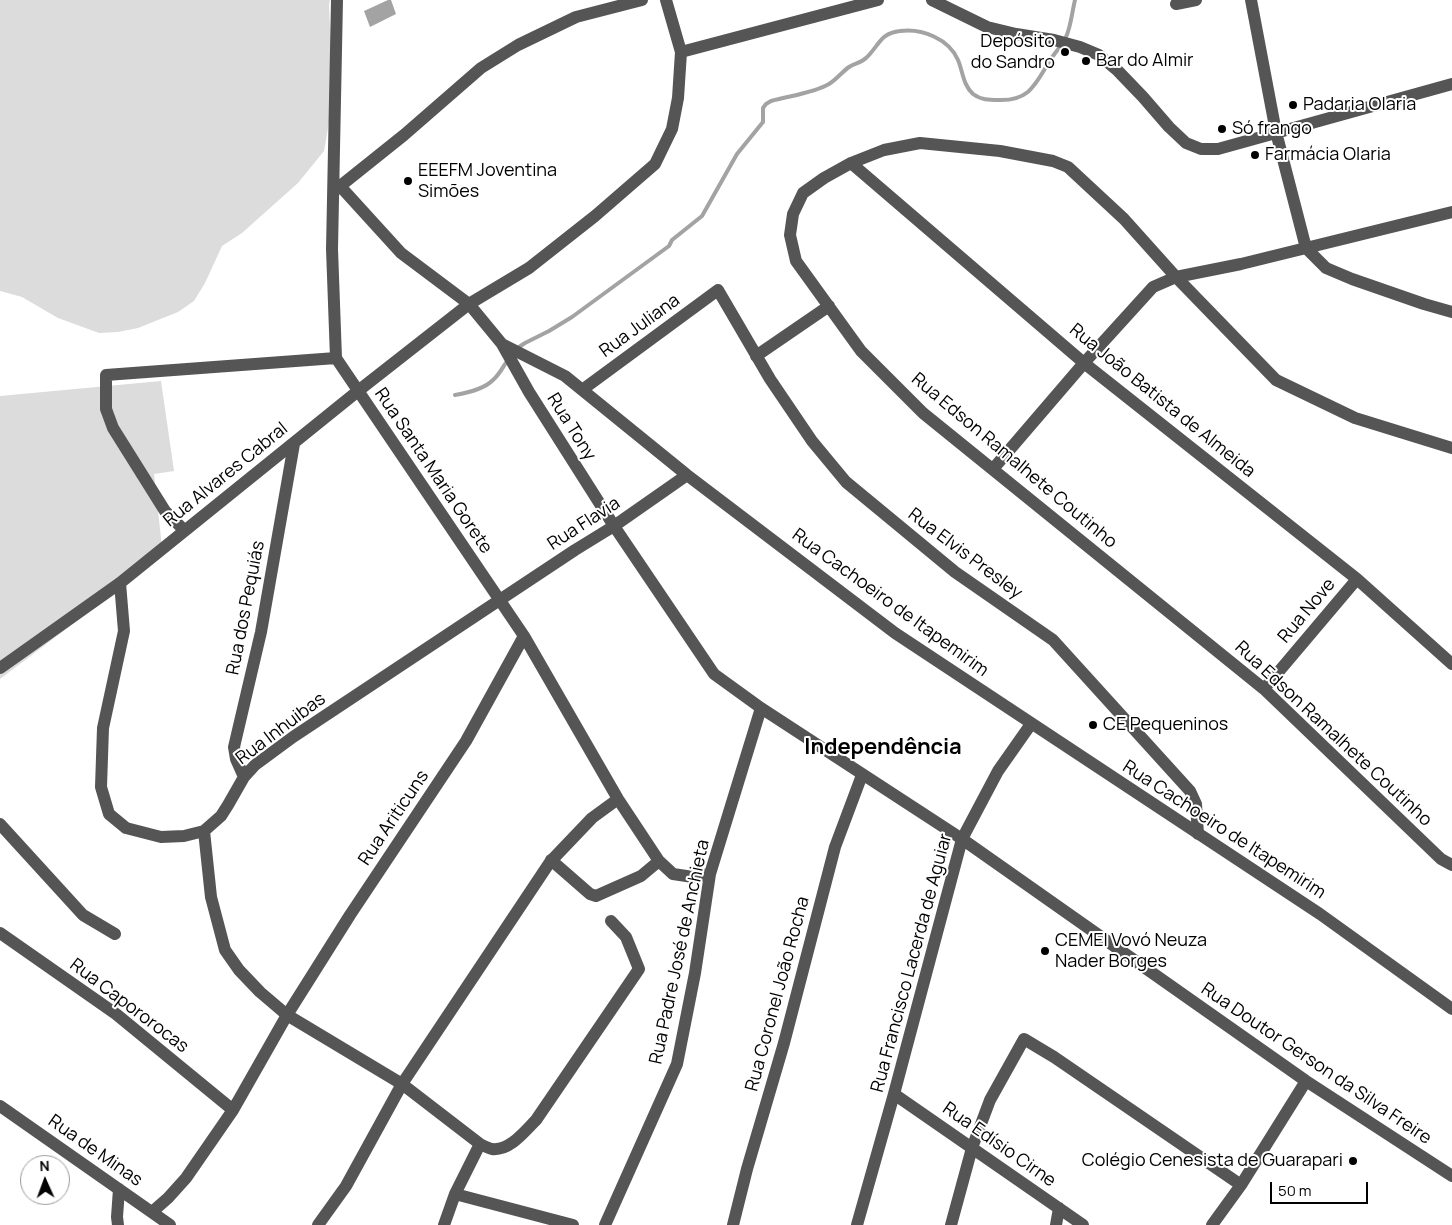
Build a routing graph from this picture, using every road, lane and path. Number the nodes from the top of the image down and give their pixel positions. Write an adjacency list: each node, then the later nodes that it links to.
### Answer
1 (337, 0): 13 (street)
2 (642, 0): 13 (street)
3 (666, 0): 9 (street)
4 (878, 0): 9 (street)
5 (932, 0): 11 (street)
6 (1196, 0): 8 (street)
7 (1251, 0): 11 (street)
8 (1176, 4)
9 (682, 52): 18 (street, Rua Alvares Cabral)
10 (1452, 84): 11 (street)
11 (1276, 132): 15 (street)
12 (851, 163): 16 (street, Rua Edson Ramalhete Coutinho); 19 (street, Rua Edson Ramalhete Coutinho); 24 (street, Rua João Batista de Almeida)
13 (337, 188): 18 (street, Rua Cachoeiro de Itapemirim); 23 (street)
14 (1452, 212): 15 (street)
15 (1306, 248): 16 (street); 20 (street)
16 (1176, 277): 24 (street); 28 (street, Rua Edson Ramalhete Coutinho)
17 (718, 290): 22 (street, Rua Elvis Presley); 25 (street, Rua Juliana)
18 (470, 304): 21 (street, Rua Cachoeiro de Itapemirim); 26 (street, Rua Alvares Cabral)
19 (829, 306): 22 (street); 29 (street, Rua Edson Ramalhete Coutinho)
20 (1452, 312)
21 (502, 344): 25 (street, Rua Cachoeiro de Itapemirim); 31 (street, Rua Tony)
22 (756, 356): 47 (street, Rua Elvis Presley)
23 (336, 358): 26 (street, Rua Santa Maria Gorete); 32 (street)
24 (1084, 363): 29 (street); 33 (street, Rua João Batista de Almeida)
25 (582, 390): 30 (street, Rua Cachoeiro de Itapemirim)
26 (358, 391): 27 (street, Rua Alvares Cabral); 35 (street, Rua Santa Maria Gorete)
27 (294, 444): 32 (street, Rua Alvares Cabral); 43 (street, Rua dos Pequiás)
28 (1452, 448)
29 (993, 468): 39 (street, Rua Edson Ramalhete Coutinho)
30 (687, 475): 31 (street, Rua Flavia); 41 (street, Rua Cachoeiro de Itapemirim)
31 (614, 526): 35 (street, Rua Flavia); 40 (street, Rua Doutor Gerson da Silva Freire)
32 (185, 530): 34 (street, Rua Alvares Cabral)
33 (1357, 580): 37 (street, Rua João Batista de Almeida); 39 (street, Rua Nove)
34 (120, 583): 38 (street, Rua Alvares Cabral); 46 (street)
35 (498, 600): 36 (street, Rua Santa Maria Gorete); 43 (street, Rua Inhuibas)
36 (524, 636): 44 (street, Rua Santa Maria Gorete); 57 (street, Rua Ariticuns)
37 (1452, 664)
38 (0, 668)
39 (1264, 689): 51 (street, Rua Edson Ramalhete Coutinho)
40 (761, 708): 42 (street, Rua Doutor Gerson da Silva Freire); 52 (street, Rua Padre José de Anchieta)
41 (1031, 724): 47 (street, Rua Cachoeiro de Itapemirim); 48 (street, Rua Francisco Lacerda de Aguiar)
42 (862, 775): 48 (street, Rua Doutor Gerson da Silva Freire); 77 (street, Rua Coronel João Rocha)
43 (244, 776): 46 (street, Rua Inhuibas)
44 (618, 799): 49 (street); 50 (street, Rua Santa Maria Gorete)
45 (0, 824): 55 (street)
46 (204, 831): 57 (street)
47 (1198, 834): 56 (street, Rua Cachoeiro de Itapemirim)
48 (962, 839): 58 (street, Rua Doutor Gerson da Silva Freire); 60 (street, Rua Francisco Lacerda de Aguiar)
49 (551, 860): 50 (street); 59 (street)
50 (659, 861): 52 (street, Rua Santa Maria Gorete)
51 (1452, 866)
52 (710, 874): 76 (street, Rua Padre José de Anchieta)
53 (611, 921): 63 (street)
54 (0, 933): 62 (street, Rua Capororocas)
55 (115, 934)
56 (1452, 1009)
57 (287, 1015): 59 (street); 62 (street, Rua Ariticuns)
58 (1306, 1080): 65 (street, Rua Doutor Gerson da Silva Freire); 66 (street)
59 (402, 1084): 63 (street); 73 (street)
60 (894, 1094): 64 (street, Rua Edísio Cirne); 78 (street, Rua Francisco Lacerda de Aguiar)
61 (0, 1106): 67 (street, Rua de Minas)
62 (233, 1110): 70 (street, Rua Ariticuns)
63 (480, 1144): 68 (street)
64 (972, 1148): 66 (street); 69 (street, Rua Edísio Cirne); 79 (street)
65 (1452, 1176)
66 (1241, 1185): 82 (street)
67 (119, 1189): 70 (street, Rua de Minas); 71 (street)
68 (455, 1194): 74 (street); 75 (street)
69 (1059, 1208): 80 (street); 81 (street, Rua Edísio Cirne)
70 (152, 1212): 72 (street, Rua de Minas)
71 (118, 1225)
72 (170, 1225)
73 (318, 1225)
74 (444, 1225)
75 (573, 1225)
76 (605, 1225)
77 (733, 1225)
78 (857, 1225)
79 (951, 1225)
80 (1056, 1225)
81 (1083, 1225)
82 (1212, 1225)

